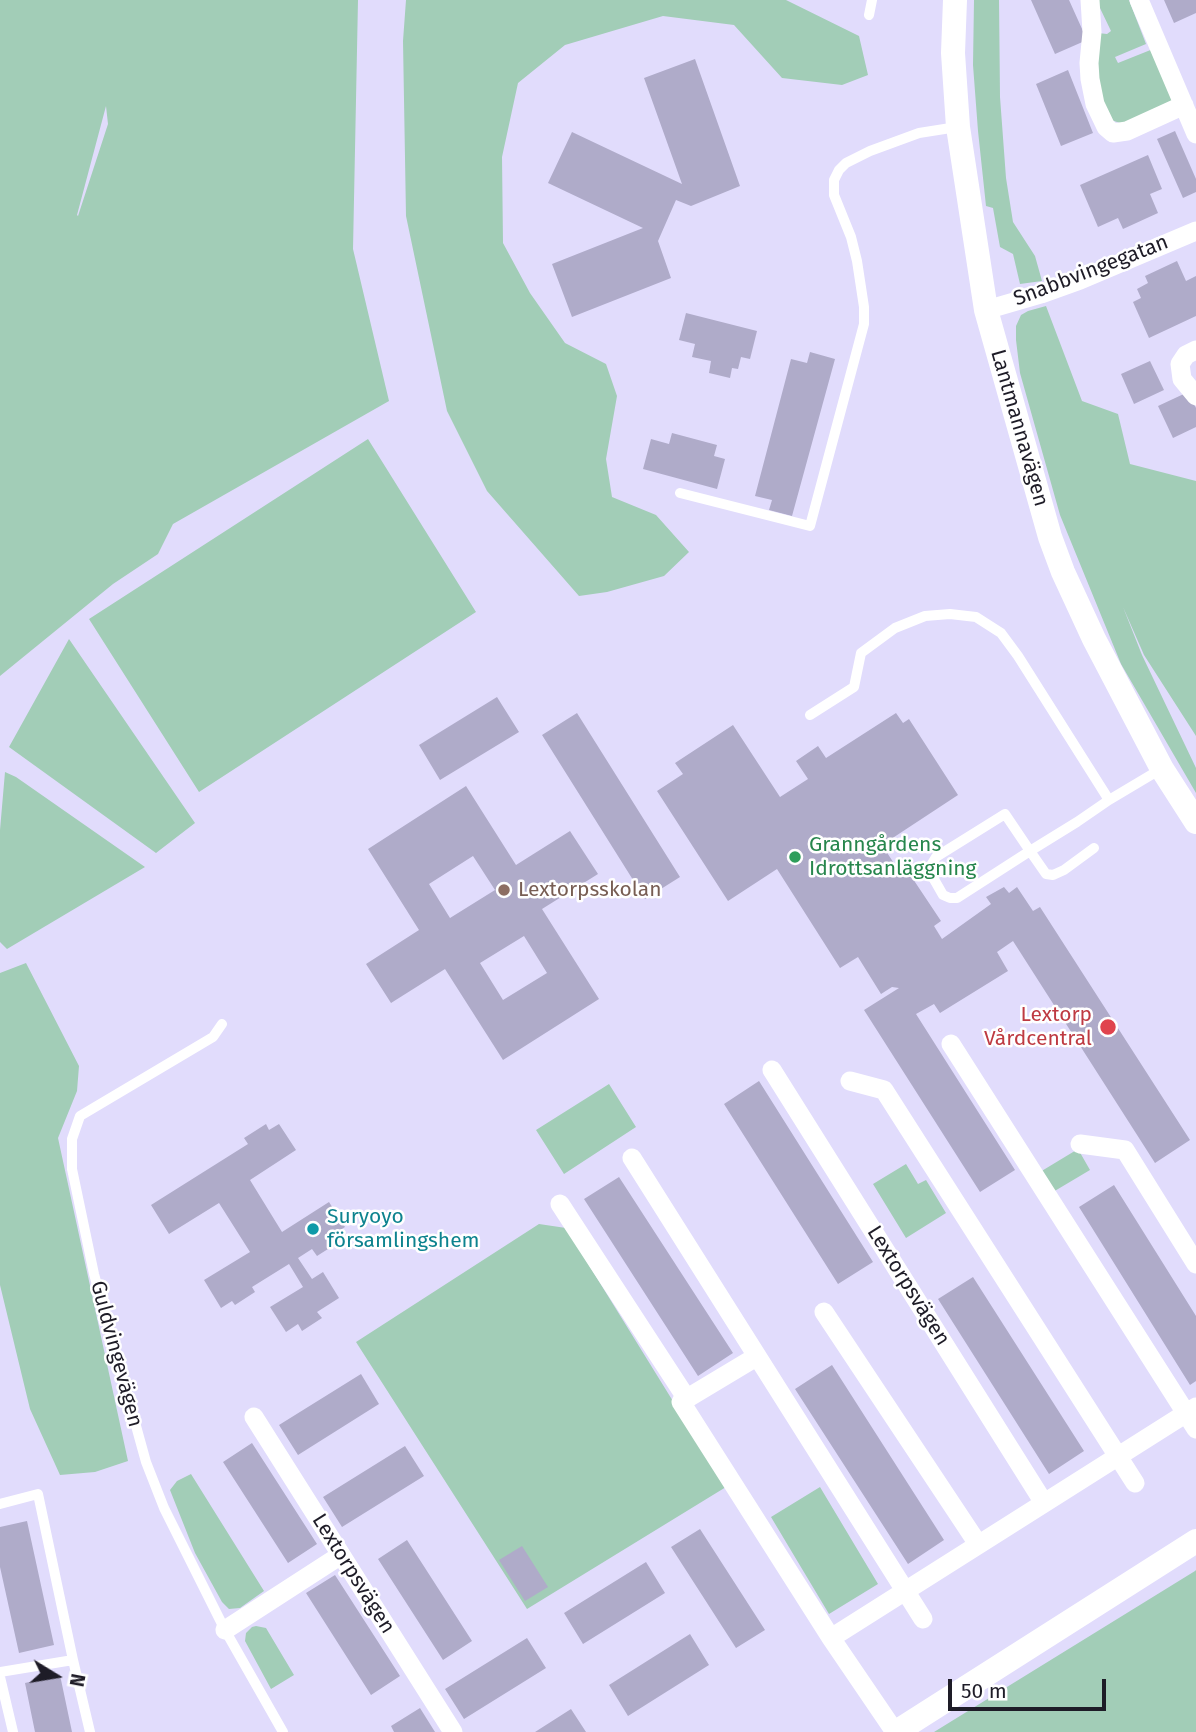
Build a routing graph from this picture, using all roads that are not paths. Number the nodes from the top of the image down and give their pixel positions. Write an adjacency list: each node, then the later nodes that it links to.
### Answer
1 (872, 0): 5 (lane)
2 (955, 0): 7 (street, Lantmannavägen)
3 (1090, 0): 6 (street)
4 (1139, 0): 6 (street)
5 (869, 15)
6 (1184, 105): 8 (street)
7 (958, 127): 10 (street, Lantmannavägen); 13 (lane)
8 (1196, 134)
9 (1196, 230): 10 (street, Snabbvingegatan)
10 (986, 310): 15 (street, Lantmannavägen)
11 (1196, 350): 12 (street)
12 (1196, 396)
13 (680, 493)
14 (810, 715): 16 (lane)
15 (1162, 769): 16 (lane); 17 (street, Lantmannavägen)
16 (1110, 800): 19 (lane)
17 (1196, 822)
18 (1094, 848): 19 (lane)
19 (1030, 851): 19 (lane)
20 (222, 1024): 42 (lane, Guldvingevägen)
21 (951, 1044): 32 (street)
22 (772, 1070): 35 (street, Lextorpsvägen)
23 (850, 1081): 33 (street)
24 (1080, 1144): 27 (street)
25 (632, 1158): 29 (street)
26 (559, 1204): 30 (street)
27 (1196, 1264)
28 (824, 1312): 38 (street)
29 (756, 1357): 30 (street); 40 (street)
30 (687, 1399): 43 (street)
31 (254, 1417): 39 (street, Lextorpsvägen)
32 (1193, 1417): 33 (street)
33 (1116, 1457): 34 (street); 35 (street)
34 (1135, 1483)
35 (1044, 1503): 38 (street)
36 (0, 1504): 44 (lane)
37 (1196, 1541): 51 (street)
38 (978, 1544): 40 (street)
39 (341, 1555): 42 (street); 50 (street, Lextorpsvägen)
40 (904, 1591): 41 (street); 43 (street)
41 (923, 1619)
42 (225, 1630): 49 (lane, Guldvingevägen)
43 (831, 1638): 51 (street)
44 (73, 1660): 45 (lane); 48 (lane)
45 (0, 1674): 47 (lane)
46 (0, 1727): 47 (lane)
47 (12, 1728)
48 (90, 1732)
49 (283, 1732)
50 (453, 1732)
51 (896, 1732)

